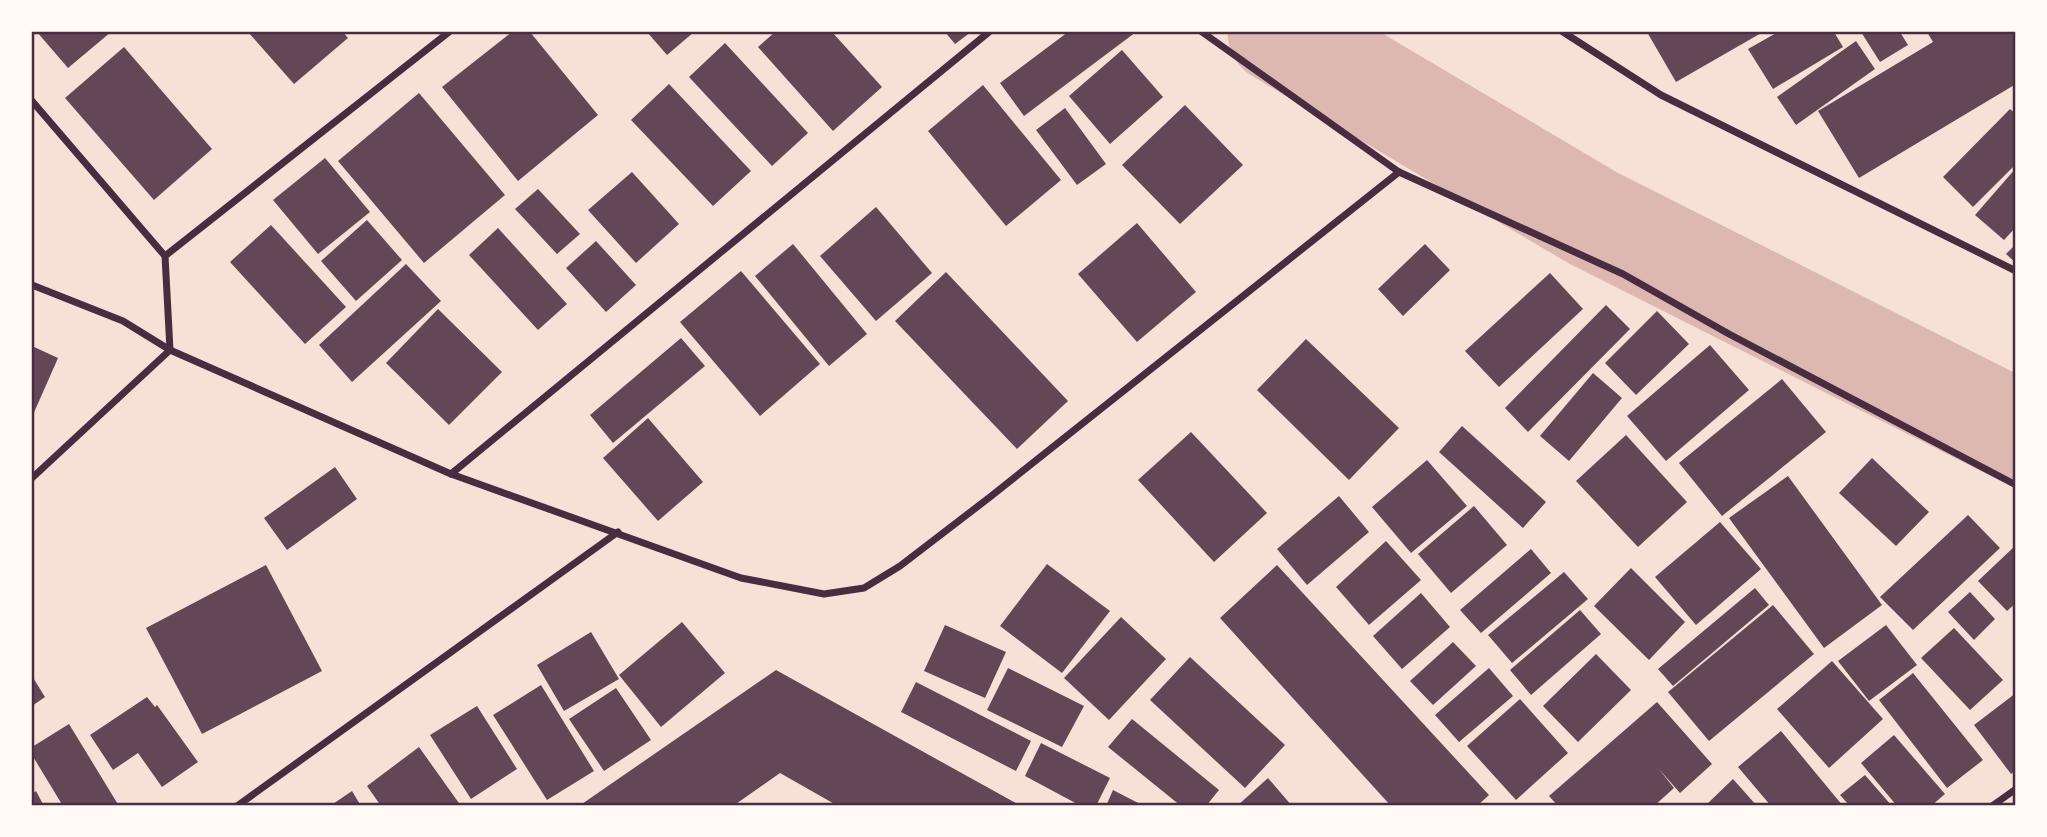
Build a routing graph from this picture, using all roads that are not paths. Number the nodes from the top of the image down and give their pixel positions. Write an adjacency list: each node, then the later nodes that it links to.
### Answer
1 (449, 32): 7 (street)
2 (989, 32): 11 (street)
3 (1202, 32): 6 (street)
4 (1563, 32): 8 (street)
5 (32, 101): 7 (street)
6 (1399, 172): 13 (street); 14 (street)
7 (165, 256): 10 (street)
8 (2015, 271)
9 (32, 285): 10 (street)
10 (170, 350): 11 (street); 12 (street)
11 (451, 474): 14 (street)
12 (32, 478)
13 (2015, 485)
14 (618, 532): 16 (street)
15 (2015, 789): 17 (street)
16 (237, 806)
17 (1992, 806)

